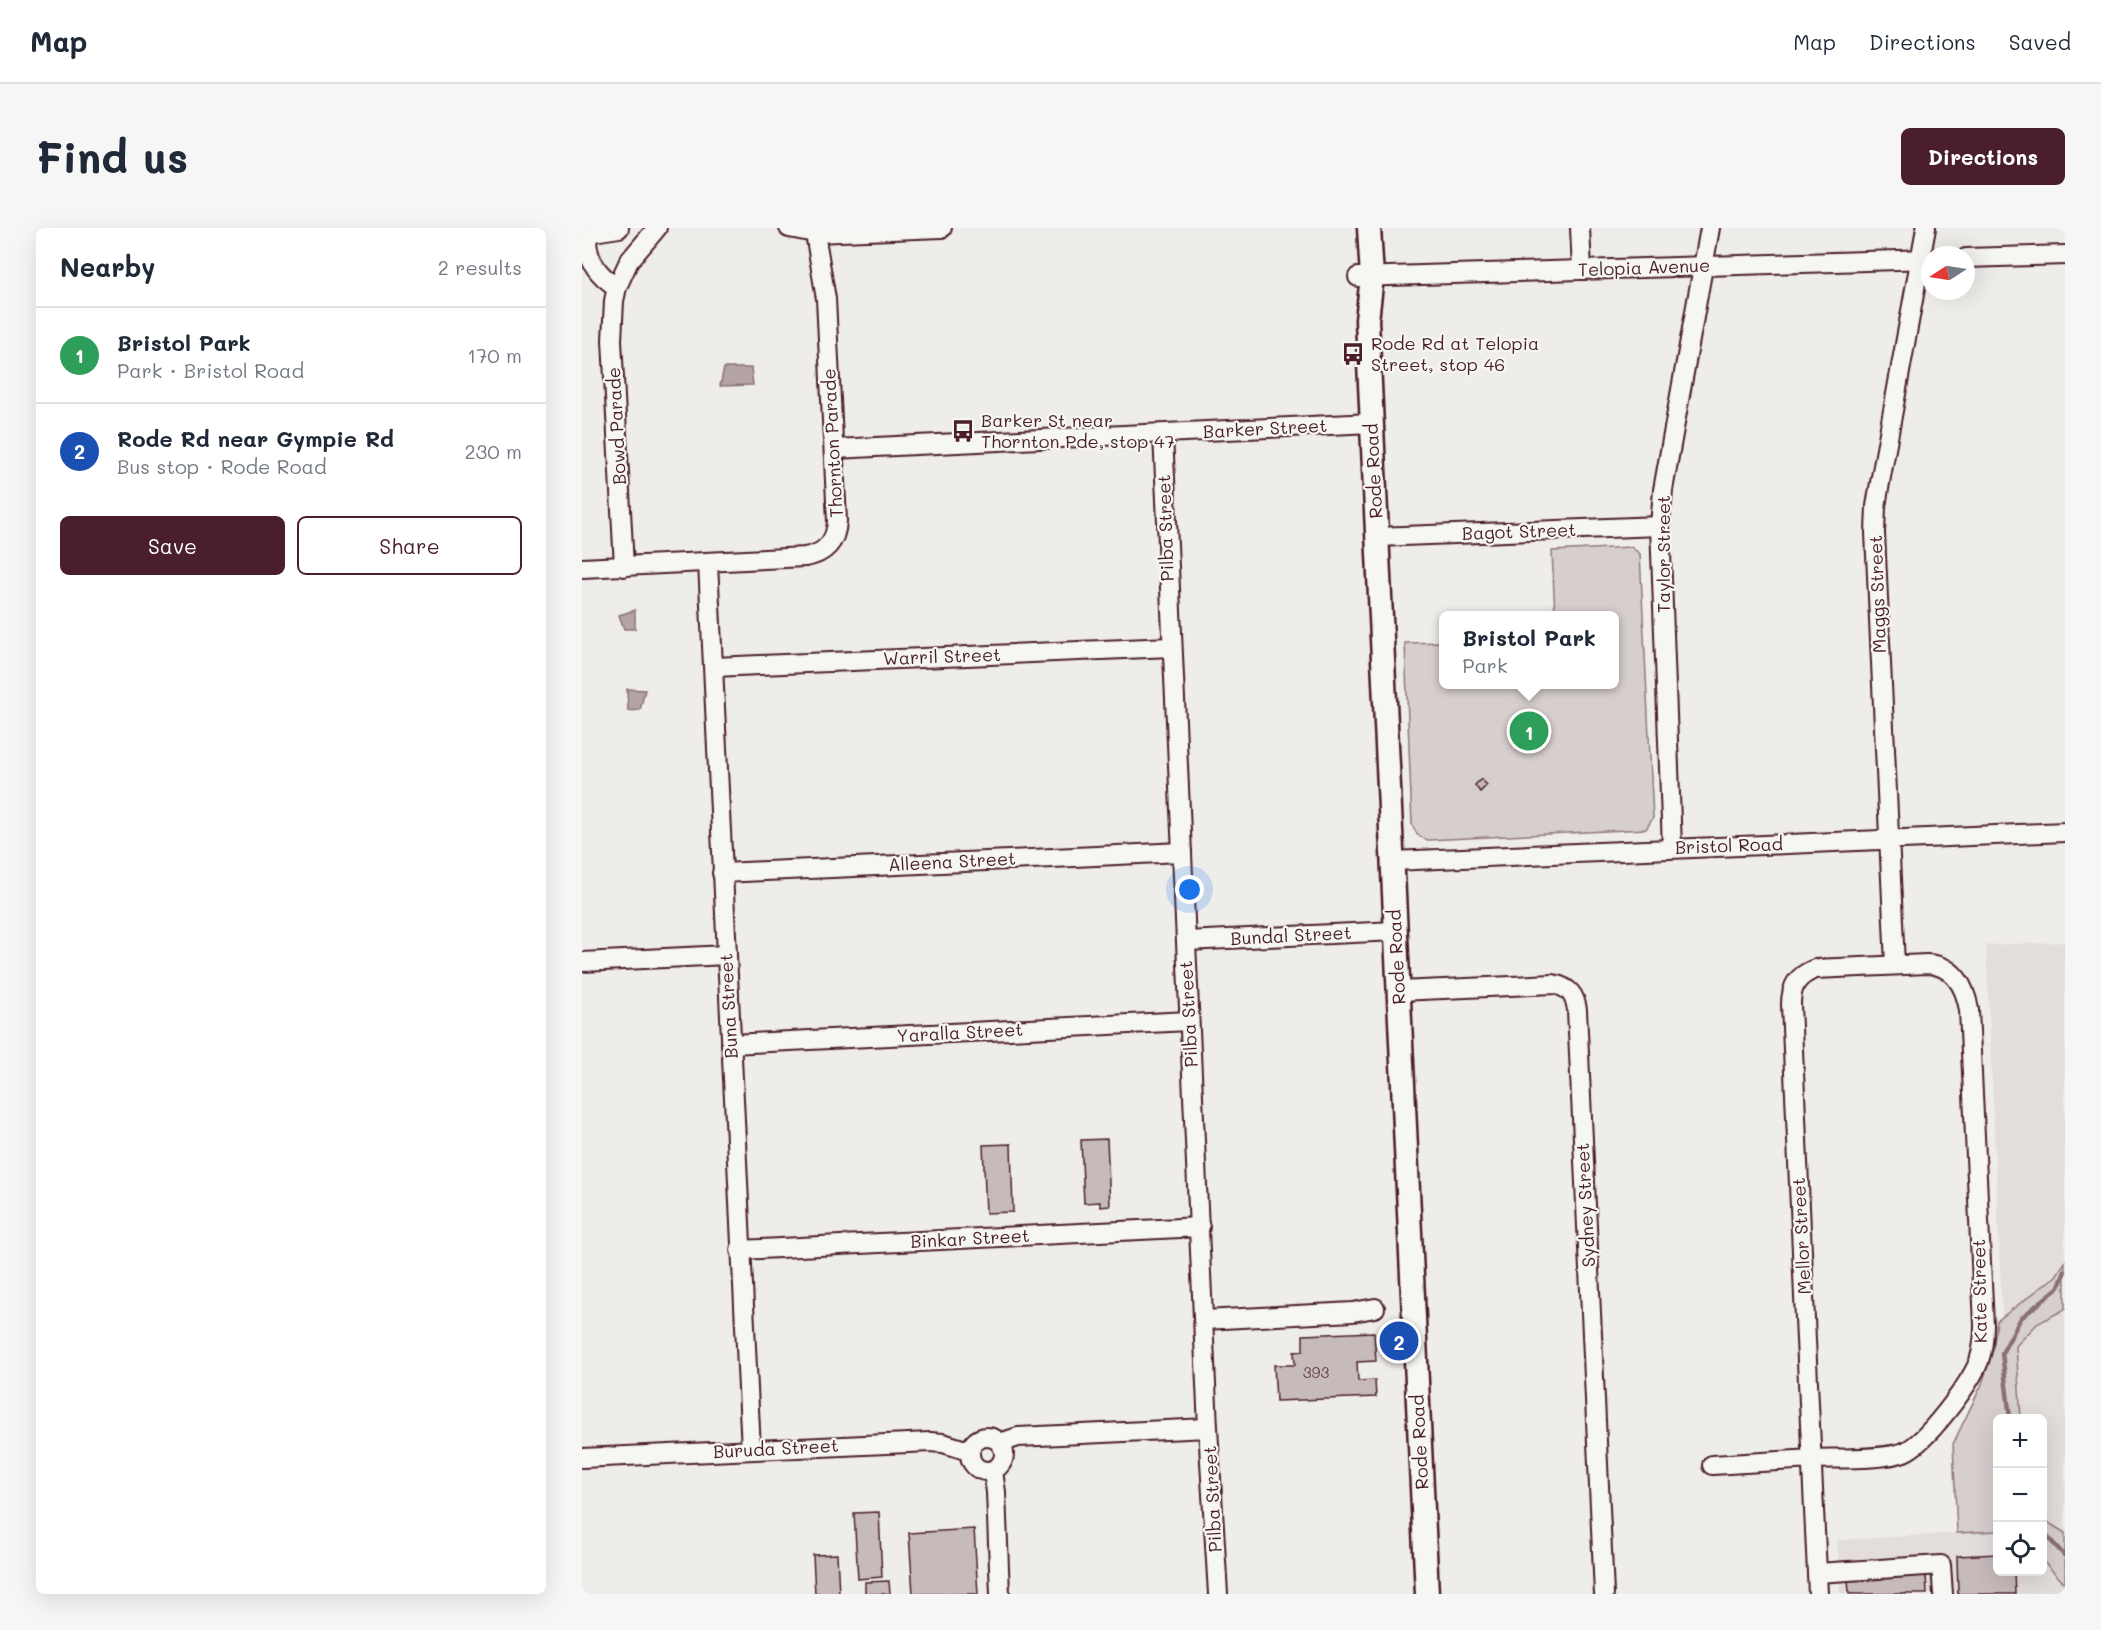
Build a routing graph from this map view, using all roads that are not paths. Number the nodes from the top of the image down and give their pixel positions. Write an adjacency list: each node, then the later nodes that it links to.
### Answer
1 (619, 228): 19 (street)
2 (789, 228): 10 (street)
3 (942, 228): 10 (street)
4 (1356, 228): 17 (main road, Rode Road)
5 (1369, 228): 17 (main road, Rode Road)
6 (1580, 228): 16 (street)
7 (1710, 228): 15 (street, Taylor Street)
8 (1926, 228): 11 (street, Maggs Street)
9 (652, 229): 19 (street, Bowd Parade)
10 (815, 233): 22 (street, Thornton Parade)
11 (1925, 246)
12 (2065, 255): 13 (street)
13 (1975, 258)
14 (1921, 259): 15 (street, Telopia Avenue)
15 (1704, 266): 16 (street, Telopia Avenue); 23 (street, Taylor Street)
16 (1582, 270): 17 (street, Telopia Avenue)
17 (1365, 277): 20 (main road, Rode Road)
18 (1921, 279): 31 (street, Maggs Street)
19 (617, 287): 26 (street, Bowd Parade)
20 (1372, 423): 21 (street, Barker Street); 24 (main road, Rode Road)
21 (1163, 434): 22 (street, Barker Street); 28 (street, Pilba Street)
22 (834, 449): 25 (street, Thornton Parade)
23 (1660, 526): 24 (street, Bagot Street); 32 (street, Taylor Street)
24 (1377, 537): 34 (main road, Rode Road)
25 (708, 562): 26 (street, Thornton Parade); 29 (street, Buna Street)
26 (624, 567): 27 (street, Thornton Parade)
27 (582, 568)
28 (1171, 647): 29 (street, Warril Street); 33 (street, Pilba Street)
29 (714, 667): 35 (street, Buna Street)
30 (2065, 832): 31 (street, Bristol Road)
31 (1889, 839): 32 (street, Bristol Road); 40 (street, Maggs Street)
32 (1672, 848): 34 (street, Bristol Road)
33 (1182, 852): 35 (street, Alleena Street); 37 (street, Pilba Street)
34 (1392, 861): 36 (main road, Rode Road)
35 (723, 873): 38 (street, Buna Street)
36 (1396, 931): 37 (street, Bundal Street); 41 (main road, Rode Road)
37 (1186, 941): 42 (street, Pilba Street)
38 (727, 955): 39 (street); 43 (street, Buna Street)
39 (582, 962)
40 (1895, 965): 53 (street, Mellor Street); 53 (street, Kate Street)
41 (1399, 991): 59 (main road, Rode Road); 60 (street, Sydney Street)
42 (1189, 1022): 43 (street, Yaralla Street); 44 (street, Pilba Street)
43 (731, 1044): 45 (street, Buna Street)
44 (1200, 1227): 45 (street, Binkar Street); 47 (street, Pilba Street)
45 (740, 1250): 50 (street, Buna Street)
46 (1375, 1308): 47 (street)
47 (1204, 1320): 48 (street, Pilba Street)
48 (1208, 1428): 49 (street); 58 (street, Pilba Street)
49 (1000, 1443): 51 (street); 55 (street)
50 (751, 1450): 51 (street, Buruda Street); 52 (street, Buruda Street)
51 (969, 1451): 55 (street)
52 (582, 1458)
53 (1812, 1460): 54 (street, Kate Street); 56 (street, Mellor Street)
54 (1712, 1465)
55 (993, 1471): 57 (street)
56 (1817, 1573): 61 (street, Mellor Street); 62 (street)
57 (1000, 1594)
58 (1218, 1594)
59 (1427, 1594)
60 (1604, 1594)
61 (1818, 1594)
62 (1943, 1594)

